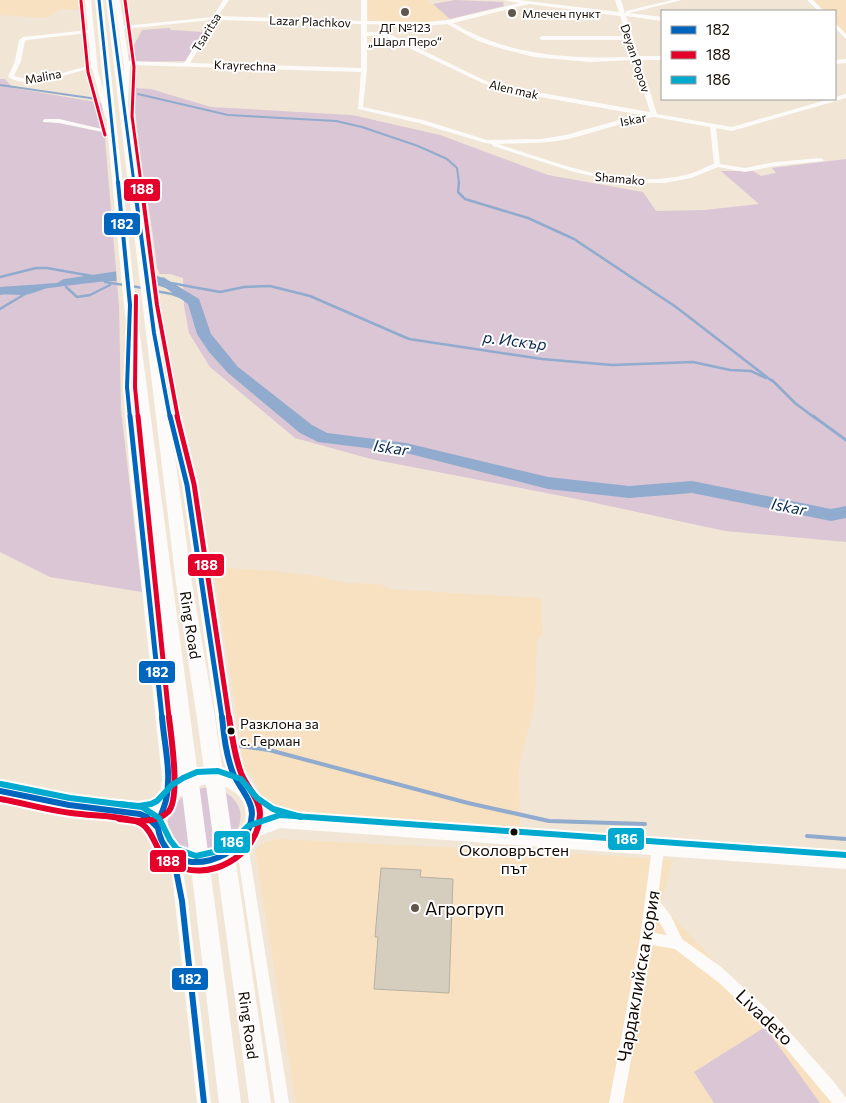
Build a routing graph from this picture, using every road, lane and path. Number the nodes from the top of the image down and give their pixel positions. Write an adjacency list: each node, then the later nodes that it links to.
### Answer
1 (88, 0): 20 (street, Ring Road)
2 (99, 0): 36 (highway, Ring Road)
3 (110, 0): 33 (highway, Ring Road)
4 (116, 0): 19 (street, Ring Road)
5 (226, 0): 14 (street, Tsaritsa)
6 (364, 0): 17 (street)
7 (506, 0): 11 (street)
8 (618, 0): 13 (street, Deyan Popov)
9 (680, 0): 13 (street)
10 (810, 0): 12 (street)
11 (528, 3): 13 (street); 16 (street, Lazar Plachkov)
12 (820, 10)
13 (622, 14): 15 (street); 24 (street, Deyan Popov)
14 (215, 18): 17 (street, Lazar Plachkov); 19 (street, Lazar Plachkov); 28 (street, Tsaritsa)
15 (661, 20)
16 (448, 22): 18 (street, Lazar Plachkov); 25 (street)
17 (364, 23): 18 (street, Lazar Plachkov); 22 (street)
18 (383, 23): 21 (street)
19 (121, 28): 27 (street, Ring Road)
20 (91, 31): 29 (street, Ring Road); 29 (street, Malina)
21 (383, 33): 22 (street); 32 (street, Alen mak)
22 (364, 34): 30 (street)
23 (542, 38): 24 (street)
24 (630, 38): 25 (street, Deyan Popov)
25 (637, 58): 26 (street); 32 (street, Deyan Popov)
26 (661, 58)
27 (126, 62): 28 (street, Krayrechna); 33 (street, Ring Road)
28 (186, 64): 30 (street, Krayrechna)
29 (95, 66): 36 (street, Ring Road)
30 (364, 70): 37 (street, Iskar)
31 (833, 100): 35 (street, Iskar)
32 (654, 115): 35 (street, Iskar); 37 (street, Iskar)
33 (124, 116): 41 (highway, Ring Road)
34 (45, 121): 36 (street)
35 (713, 127): 39 (street)
36 (112, 131): 40 (highway, Ring Road)
37 (487, 142): 39 (street, Shamako)
38 (821, 160): 39 (street)
39 (717, 165)
40 (130, 305): 45 (street); 57 (highway, Ring Road)
41 (154, 333): 42 (street); 58 (highway, Ring Road)
42 (240, 788): 44 (street); 45 (street)
43 (0, 792): 46 (street)
44 (250, 802): 47 (street); 49 (street)
45 (165, 804): 46 (street); 48 (street)
46 (140, 814): 48 (street)
47 (280, 822): 49 (street); 50 (street)
48 (158, 828): 51 (street)
49 (245, 839): 51 (street); 59 (street)
50 (658, 848): 52 (street); 53 (street, Чардаклийска кория)
51 (173, 855): 56 (street)
52 (846, 863)
53 (652, 901): 54 (street, Чардаклийска кория); 55 (street)
54 (647, 938): 55 (street, Livadeto); 60 (street, Чардаклийска кория)
55 (677, 943): 61 (street, Livadeto)
56 (204, 1103)
57 (230, 1103)
58 (260, 1103)
59 (282, 1103)
60 (616, 1103)
61 (842, 1103)

